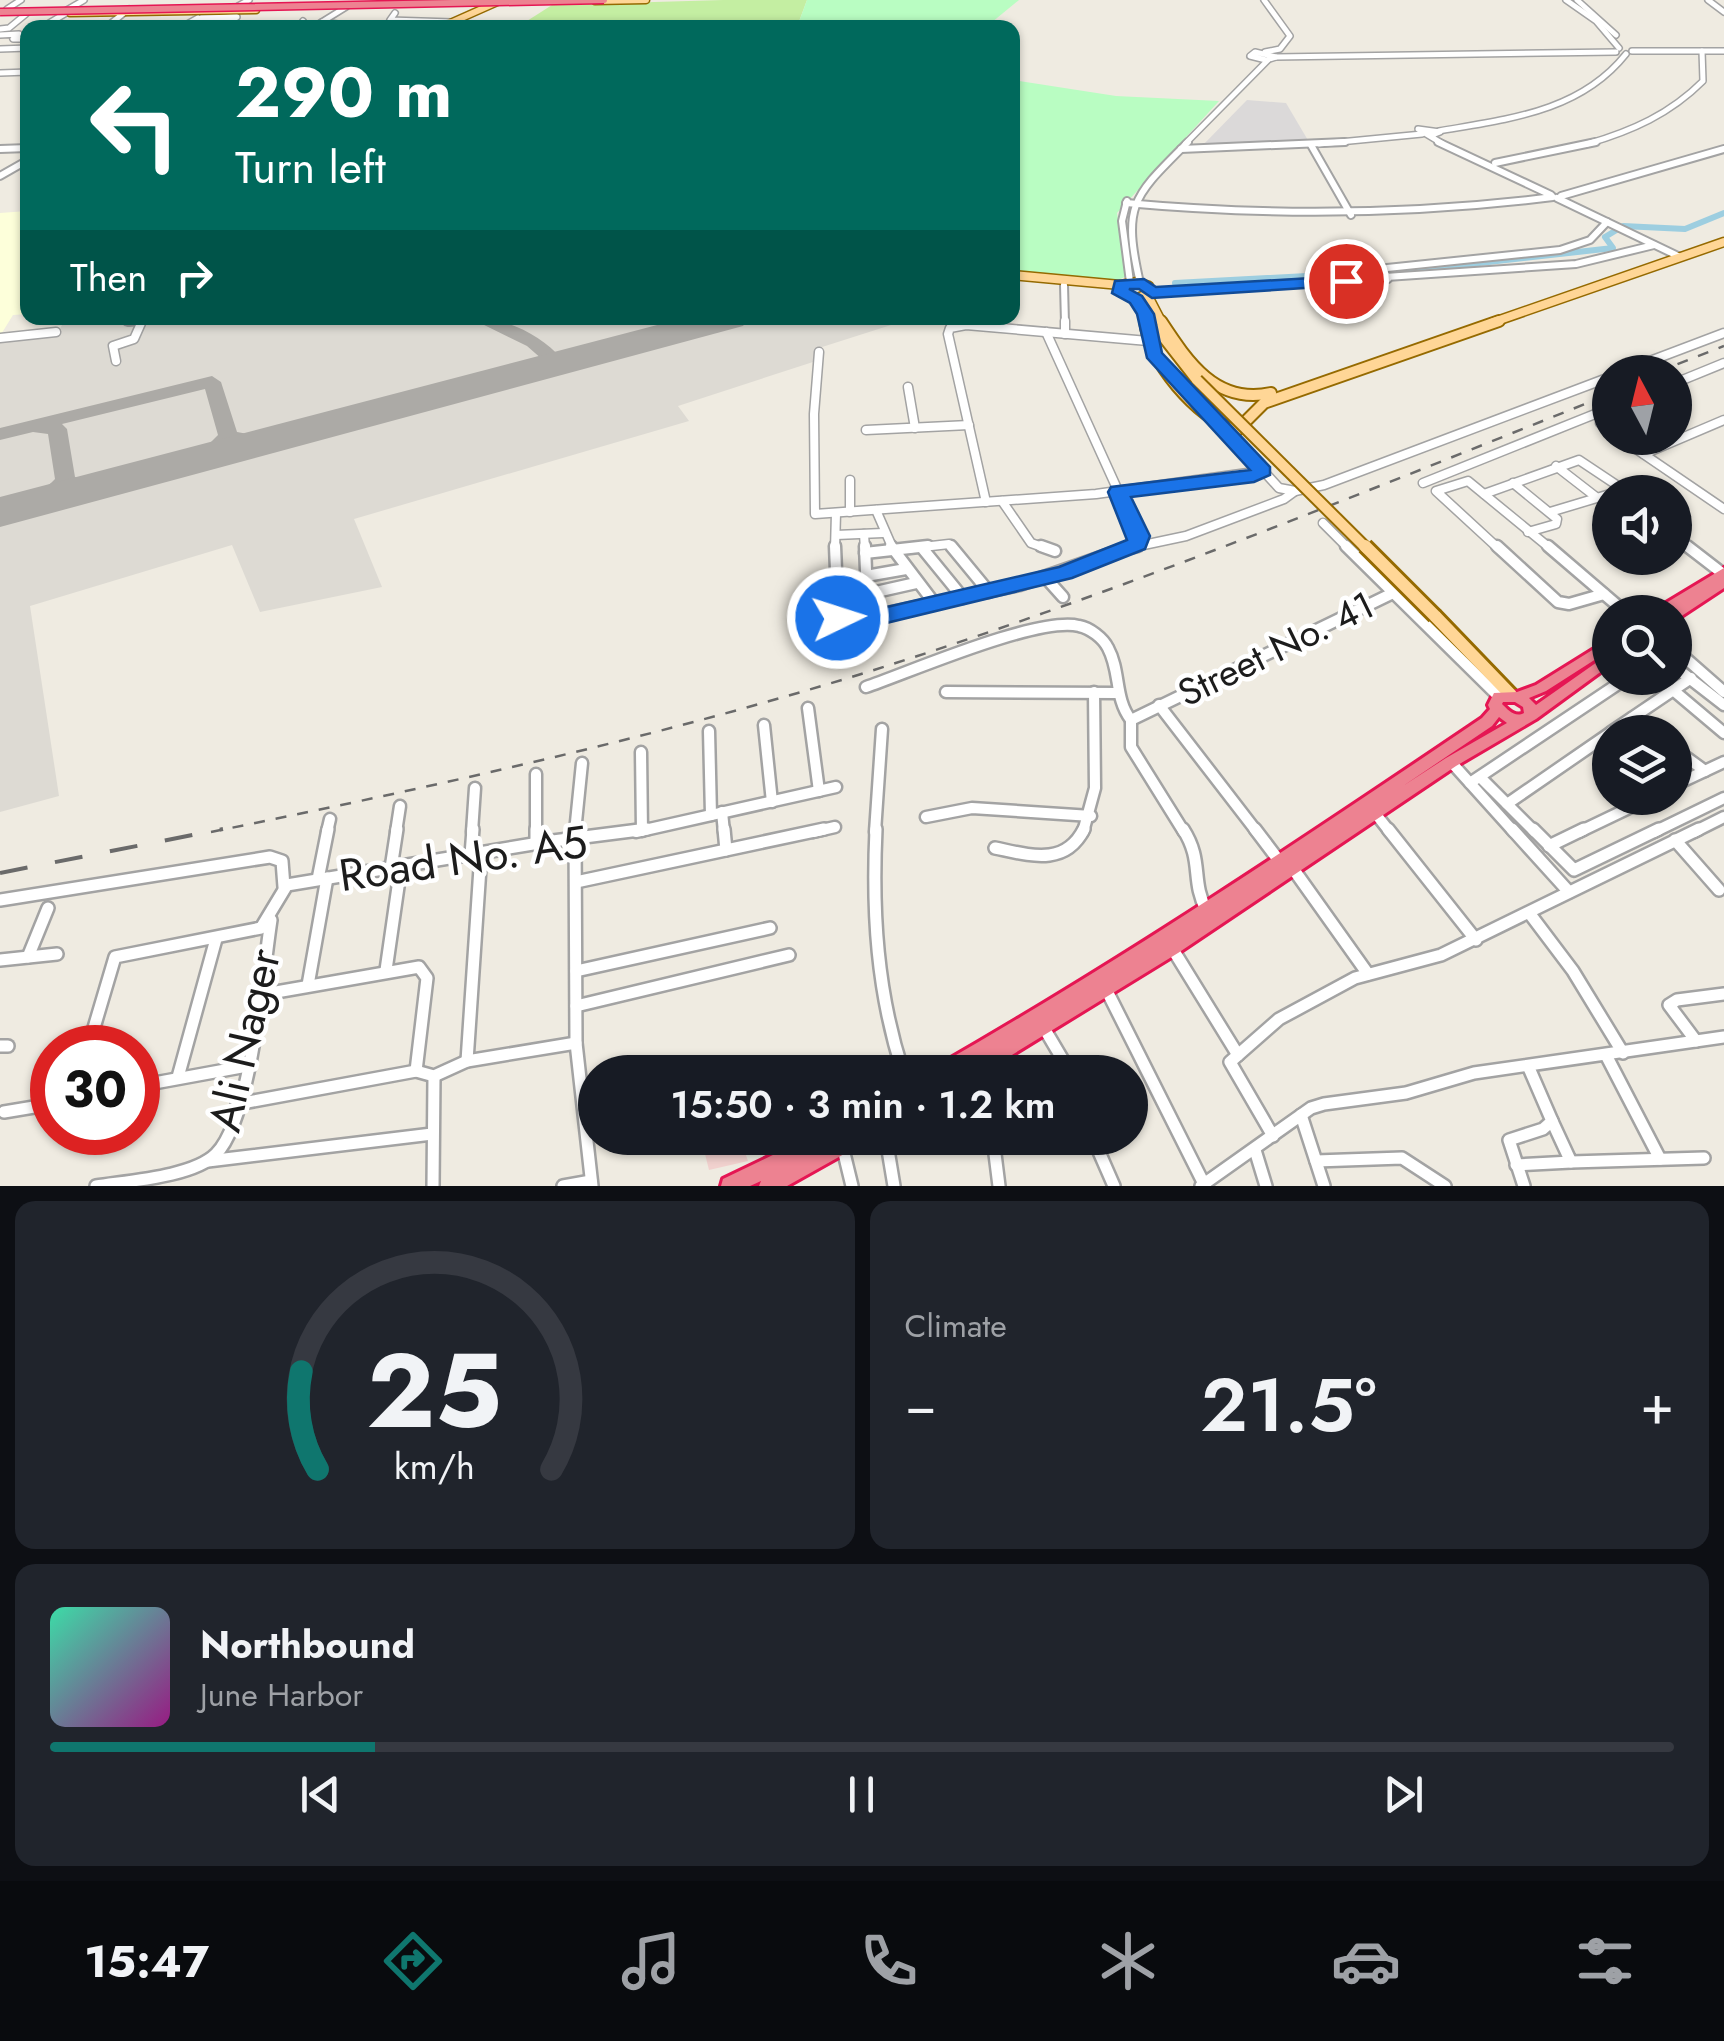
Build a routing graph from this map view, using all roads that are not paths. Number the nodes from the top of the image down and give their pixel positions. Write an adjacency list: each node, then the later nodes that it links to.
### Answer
1 (21, 0): 25 (street)
2 (84, 0): 27 (street)
3 (230, 0): 20 (street)
4 (484, 0): 15 (main road)
5 (540, 0): 25 (highway, bridge)
6 (604, 0): 25 (highway, bridge)
7 (646, 0): 12 (main road)
8 (1267, 0): 46 (street); 48 (street)
9 (1574, 0): 31 (street); 31 (street)
10 (1708, 0): 29 (street)
11 (405, 1): 18 (main road); 22 (main road)
12 (558, 1): 17 (main road)
13 (287, 2): 14 (main road); 19 (main road)
14 (336, 2): 22 (main road)
15 (474, 2): 16 (main road); 18 (main road)
16 (504, 2): 17 (main road); 41 (main road)
17 (530, 2)
18 (421, 4): 22 (main road)
19 (250, 6): 21 (main road); 23 (main road)
20 (219, 7): 23 (main road); 24 (main road)
21 (346, 7): 22 (main road); 39 (street)
22 (393, 7): 40 (street)
23 (237, 9): 28 (main road); 32 (street)
24 (191, 10): 26 (main road); 28 (main road)
25 (1, 11): 27 (main road); 30 (main road)
26 (127, 11): 27 (main road); 34 (street)
27 (65, 12): 30 (main road); 33 (street)
28 (210, 12): 35 (street)
29 (1724, 12)
30 (26, 14): 42 (street)
31 (1592, 14): 44 (street); 44 (street)
32 (225, 17): 36 (street); 37 (street); 38 (street)
33 (53, 20)
34 (115, 20)
35 (195, 20)
36 (207, 20)
37 (221, 20)
38 (233, 20)
39 (324, 20)
40 (390, 20)
41 (460, 20)
42 (0, 32): 43 (street)
43 (20, 39)
44 (1623, 51): 47 (street); 48 (street); 49 (street)
45 (1724, 51): 47 (street)
46 (1265, 52): 48 (street); 48 (street)
47 (1702, 52): 53 (street)
48 (1270, 58): 51 (street)
49 (1430, 133): 50 (street); 51 (street); 53 (street); 54 (street)
50 (1311, 145): 51 (street); 56 (street)
51 (1179, 148): 55 (street)
52 (1724, 149): 54 (street)
53 (1495, 163): 54 (street)
54 (1557, 196): 56 (street); 57 (street)
55 (1129, 203): 56 (street); 66 (street)
56 (1351, 215)
57 (1611, 223): 58 (street); 62 (street)
58 (1625, 230): 60 (street); 61 (street)
59 (1724, 239): 61 (main road)
60 (1654, 245): 61 (street); 62 (street)
61 (1678, 255): 83 (main road); 85 (main road)
62 (1386, 274): 67 (street)
63 (1020, 278): 66 (main road)
64 (1020, 278): 65 (main road)
65 (1064, 285): 66 (main road); 73 (street)
66 (1128, 286): 67 (main road); 68 (main road)
67 (1150, 294): 68 (main road); 70 (main road)
68 (1130, 297): 70 (main road)
69 (143, 325): 78 (street)
70 (1155, 330): 73 (street); 83 (main road); 89 (main road); 149 (main road, bridge)
71 (56, 332): 75 (street)
72 (1046, 332): 73 (street); 87 (street); 100 (street)
73 (1065, 334)
74 (1724, 334): 77 (street)
75 (0, 338)
76 (820, 352): 110 (street)
77 (1667, 355)
78 (116, 361)
79 (1724, 363): 80 (street)
80 (1692, 376)
81 (1592, 384): 99 (street)
82 (908, 386): 88 (street)
83 (1229, 394): 85 (main road)
84 (1592, 415): 97 (street)
85 (1250, 416): 89 (main road)
86 (1724, 420): 91 (street)
87 (968, 425): 88 (street); 105 (street)
88 (915, 428): 90 (street)
89 (1224, 428): 94 (street)
90 (866, 430)
91 (1692, 434)
92 (1645, 455): 106 (street)
93 (1556, 466): 95 (street); 98 (street); 102 (street)
94 (1262, 471): 99 (street); 100 (street)
95 (1603, 475)
96 (850, 480): 108 (street)
97 (1423, 484)
98 (1512, 484): 101 (street); 109 (street)
99 (1295, 490): 116 (street)
100 (1118, 492): 104 (street); 116 (street)
101 (1484, 494): 113 (street); 129 (street)
102 (1592, 495)
103 (1592, 499): 109 (street)
104 (1002, 501): 105 (street); 119 (street)
105 (986, 502): 107 (street)
106 (1724, 509)
107 (876, 510): 108 (street); 112 (street)
108 (850, 512): 110 (street)
109 (1550, 512): 113 (street)
110 (836, 513): 115 (street)
111 (1323, 524): 128 (street)
112 (883, 532): 114 (street); 118 (street)
113 (1528, 532): 129 (street)
114 (864, 534): 115 (street); 121 (street)
115 (836, 535): 134 (street)
116 (1134, 547): 125 (street)
117 (924, 549): 118 (street); 127 (street); 133 (street)
118 (894, 551): 121 (street); 122 (street)
119 (1054, 551)
120 (1692, 551): 124 (street)
121 (866, 553): 123 (street)
122 (906, 568): 123 (street); 126 (street)
123 (866, 576): 130 (street)
124 (1723, 576): 131 (highway); 135 (highway)
125 (1046, 578): 127 (street); 132 (street)
126 (916, 583): 130 (street); 136 (street)
127 (989, 592): 133 (street)
128 (1393, 593): 149 (street); 150 (street, Street No. 41)
129 (1604, 594)
130 (868, 595): 134 (street)
131 (1690, 595)
132 (1063, 596)
133 (963, 598): 136 (street)
134 (836, 601): 136 (street)
135 (1692, 601)
136 (935, 604)
137 (1592, 655): 149 (highway)
138 (1692, 664): 144 (street)
139 (1592, 671): 154 (highway)
140 (1692, 679): 151 (street)
141 (866, 687): 145 (street)
142 (946, 692): 143 (street)
143 (1094, 692): 145 (street); 181 (street)
144 (1724, 692)
145 (1117, 693): 155 (street)
146 (1602, 695): 169 (street)
147 (1666, 695): 153 (street)
148 (1679, 695): 159 (street)
149 (1506, 700): 154 (highway); 154 (highway); 193 (highway)
150 (1160, 705): 155 (street, Street No. 41); 193 (street, Street No. 41)
151 (1724, 706)
152 (808, 708): 172 (street)
153 (1636, 715)
154 (1527, 718): 163 (highway)
155 (1131, 720): 202 (street, Street No. 41)
156 (764, 725): 174 (street)
157 (882, 729): 229 (street)
158 (708, 731): 178 (street)
159 (1724, 732)
160 (1592, 746): 175 (street)
161 (642, 752): 185 (street)
162 (1692, 761): 166 (street)
163 (1451, 762): 169 (street); 177 (highway)
164 (1724, 762): 166 (street)
165 (582, 763): 186 (street)
166 (1705, 771): 168 (street)
167 (536, 774): 188 (street)
168 (1692, 777)
169 (1475, 780): 175 (street); 199 (street)
170 (836, 787): 172 (street, Road No. A5)
171 (474, 788): 192 (street)
172 (818, 792): 174 (street, Road No. A5)
173 (1724, 798): 189 (street)
174 (772, 802): 178 (street, Road No. A5)
175 (1507, 804): 189 (street)
176 (400, 806): 194 (street)
177 (1376, 813): 193 (highway); 207 (street)
178 (716, 814): 185 (street, Road No. A5); 191 (street)
179 (1614, 815): 189 (street)
180 (926, 816): 181 (street)
181 (1091, 816): 190 (street)
182 (1724, 817): 187 (street)
183 (330, 820): 195 (street)
184 (835, 827): 191 (street)
185 (642, 831): 186 (street, Road No. A5)
186 (574, 839): 188 (street, Road No. A5); 196 (street)
187 (1676, 840): 198 (street); 199 (street)
188 (536, 844): 192 (street, Road No. A5)
189 (1549, 846)
190 (995, 848)
191 (726, 850): 196 (street)
192 (476, 854): 194 (street, Road No. A5); 234 (street)
193 (1287, 866): 202 (highway); 208 (highway); 216 (street, Street No. 41)
194 (396, 867): 195 (street, Road No. A5); 214 (street)
195 (322, 878): 197 (street, Road No. A5); 217 (street)
196 (576, 882): 215 (street)
197 (284, 887): 200 (street); 204 (street)
198 (1719, 890)
199 (1569, 892): 203 (street)
200 (0, 900)
201 (48, 908): 211 (street)
202 (1207, 912): 230 (highway)
203 (1530, 914): 207 (street); 227 (street)
204 (271, 920): 206 (street); 220 (street, Ali Nager)
205 (770, 928): 215 (street)
206 (216, 939): 212 (street); 239 (street)
207 (1476, 940): 216 (street)
208 (1172, 948): 218 (highway); 228 (street)
209 (56, 954): 211 (street)
210 (788, 955): 221 (street)
211 (28, 957): 213 (street)
212 (115, 958): 222 (street)
213 (0, 960)
214 (386, 970): 217 (street); 237 (street)
215 (576, 971): 221 (street)
216 (1368, 974): 228 (street)
217 (308, 984): 220 (street)
218 (1106, 989): 223 (highway); 262 (street)
219 (1724, 994): 225 (street)
220 (258, 995): 235 (street, Ali Nager)
221 (576, 1006): 226 (street)
222 (95, 1025)
223 (1044, 1028): 231 (highway); 232 (street)
224 (1724, 1038): 225 (street)
225 (1696, 1041): 227 (street)
226 (576, 1043): 234 (street); 261 (street)
227 (1623, 1052): 233 (street)
228 (1238, 1054): 247 (street)
229 (898, 1055)
230 (973, 1055)
231 (1001, 1055)
232 (1060, 1055)
233 (1606, 1055): 236 (street); 256 (street)
234 (467, 1062): 238 (street)
235 (247, 1066): 239 (street); 241 (street, Ali Nager)
236 (1529, 1068): 244 (street); 245 (street)
237 (416, 1072): 238 (street); 241 (street)
238 (434, 1076): 246 (street)
239 (178, 1077): 240 (street)
240 (160, 1081)
241 (237, 1104): 258 (street, Ali Nager)
242 (30, 1108): 243 (street)
243 (4, 1112)
244 (1301, 1115): 247 (street); 257 (street)
245 (1552, 1122): 259 (street); 260 (street)
246 (432, 1134): 258 (street); 264 (street)
247 (1273, 1136): 248 (street)
248 (1255, 1150): 262 (street); 272 (street)
249 (805, 1155): 266 (highway)
250 (817, 1155): 267 (highway)
251 (845, 1155): 268 (street)
252 (889, 1155): 269 (street)
253 (995, 1155): 270 (street)
254 (1101, 1155): 271 (street)
255 (1704, 1158): 256 (street)
256 (1660, 1159): 259 (street)
257 (1316, 1160): 273 (street); 274 (street)
258 (205, 1161): 263 (street, Ali Nager)
259 (1571, 1162): 260 (street)
260 (1516, 1165): 275 (street)
261 (592, 1184): 265 (street)
262 (1202, 1185)
263 (96, 1186)
264 (433, 1186)
265 (563, 1186)
266 (730, 1186)
267 (768, 1186)
268 (852, 1186)
269 (894, 1186)
270 (999, 1186)
271 (1114, 1186)
272 (1266, 1186)
273 (1324, 1186)
274 (1445, 1186)
275 (1524, 1186)

